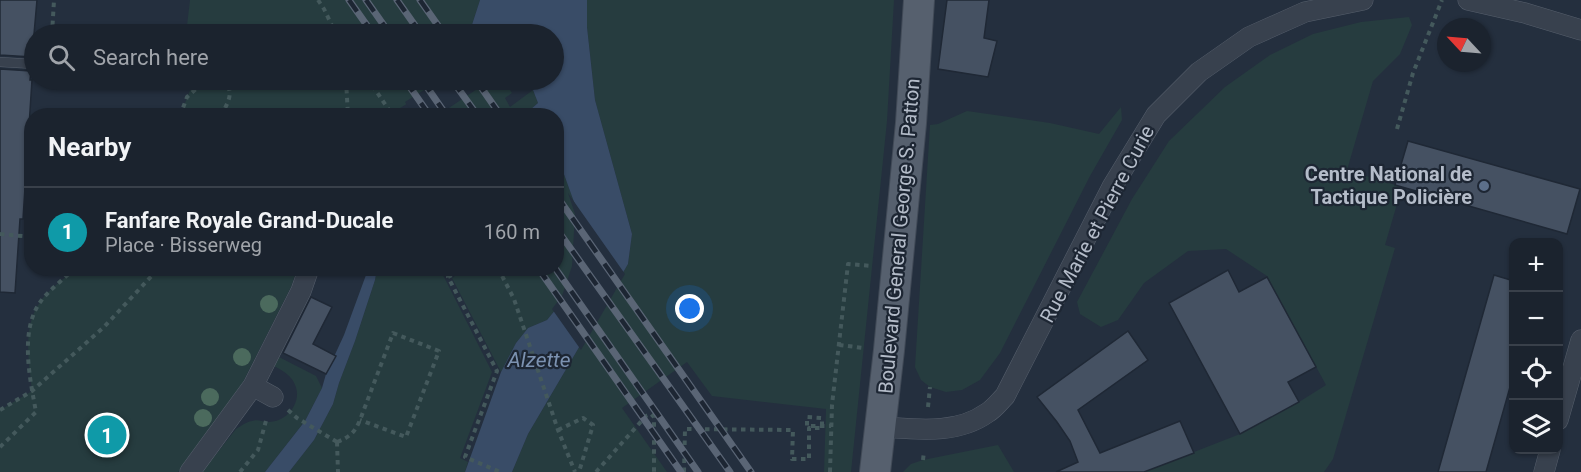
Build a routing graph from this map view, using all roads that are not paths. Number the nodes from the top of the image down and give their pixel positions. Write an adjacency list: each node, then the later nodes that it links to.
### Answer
1 (919, 0): 12 (main road, Boulevard General George S. Patton)
2 (1363, 0): 12 (street, Rue Marie et Pierre Curie)
3 (1468, 0): 4 (street)
4 (1581, 30)
5 (0, 62): 6 (lane)
6 (24, 63)
7 (306, 276): 9 (street)
8 (1581, 340): 11 (street)
9 (253, 386): 10 (street); 14 (street)
10 (273, 397)
11 (1563, 403)
12 (880, 427): 15 (main road, Boulevard General George S. Patton)
13 (1549, 454): 16 (street)
14 (190, 472)
15 (875, 472)
16 (1544, 472)

